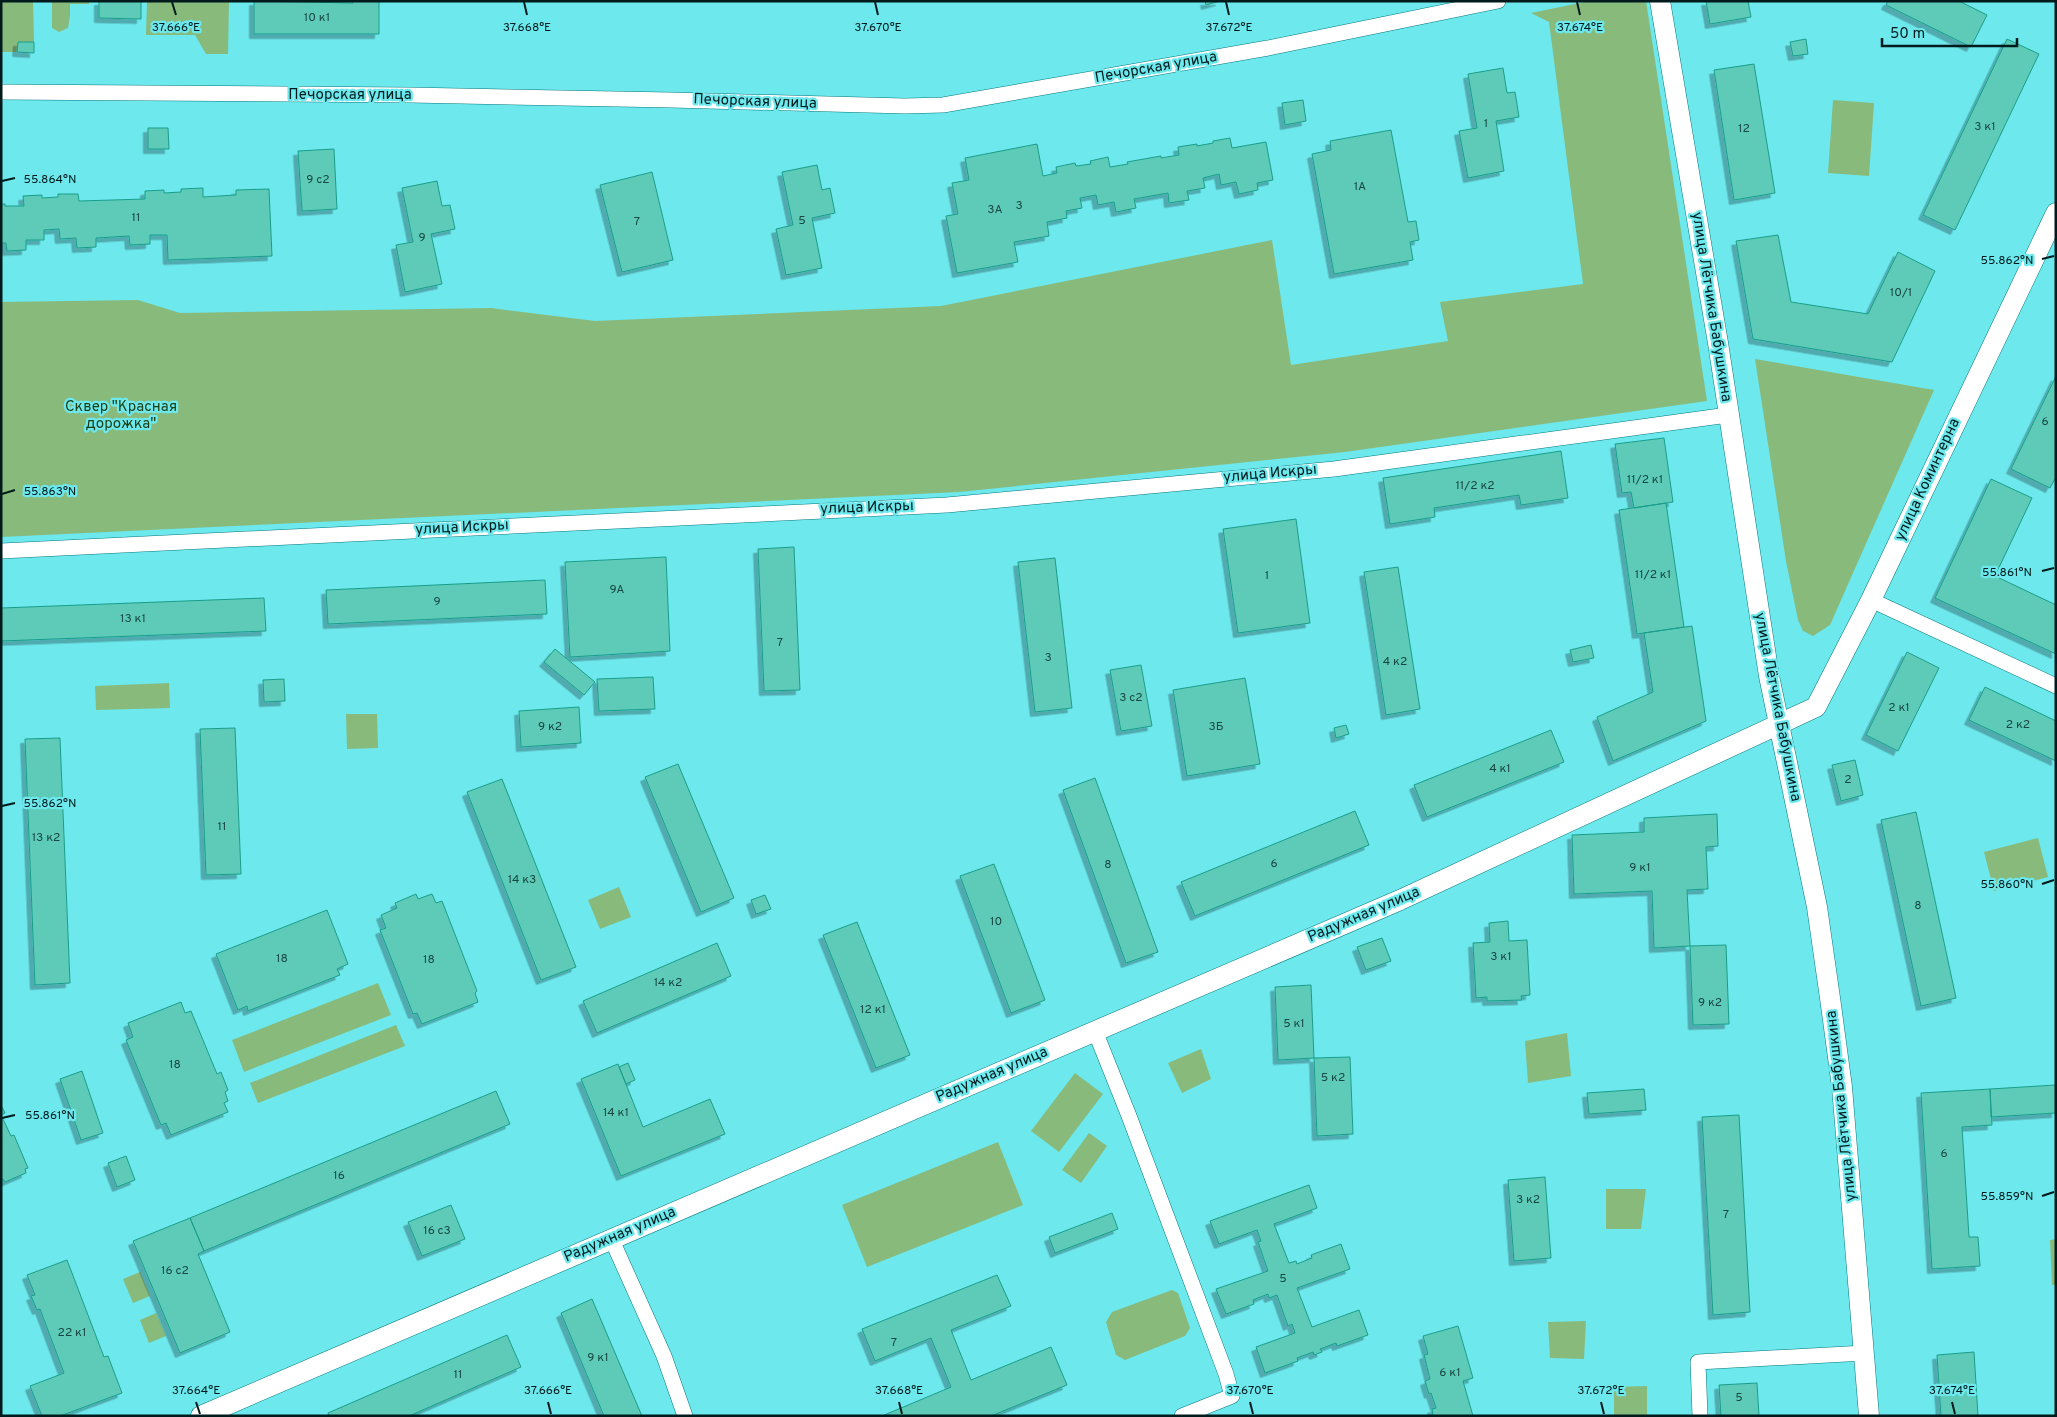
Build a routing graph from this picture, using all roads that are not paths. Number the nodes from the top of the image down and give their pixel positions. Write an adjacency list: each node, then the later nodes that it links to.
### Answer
1 (1498, 1): 3 (street, Печорская улица)
2 (1660, 1): 5 (street, улица Лётчика Бабушкина)
3 (1, 92)
4 (2056, 214): 7 (street, улица Коминтерна)
5 (1728, 415): 6 (street, улица Искры); 9 (street, улица Лётчика Бабушкина)
6 (1, 550)
7 (1871, 600): 8 (street); 9 (street, улица Коминтерна)
8 (2056, 686)
9 (1779, 726): 10 (street, Радужная улица); 12 (street, улица Лётчика Бабушкина)
10 (1095, 1031): 11 (street, Радужная улица); 15 (street)
11 (610, 1238): 13 (street, Радужная улица); 14 (street)
12 (1865, 1353): 16 (street); 17 (street, улица Лётчика Бабушкина)
13 (201, 1416)
14 (685, 1416)
15 (1182, 1416)
16 (1700, 1416)
17 (1869, 1416)

